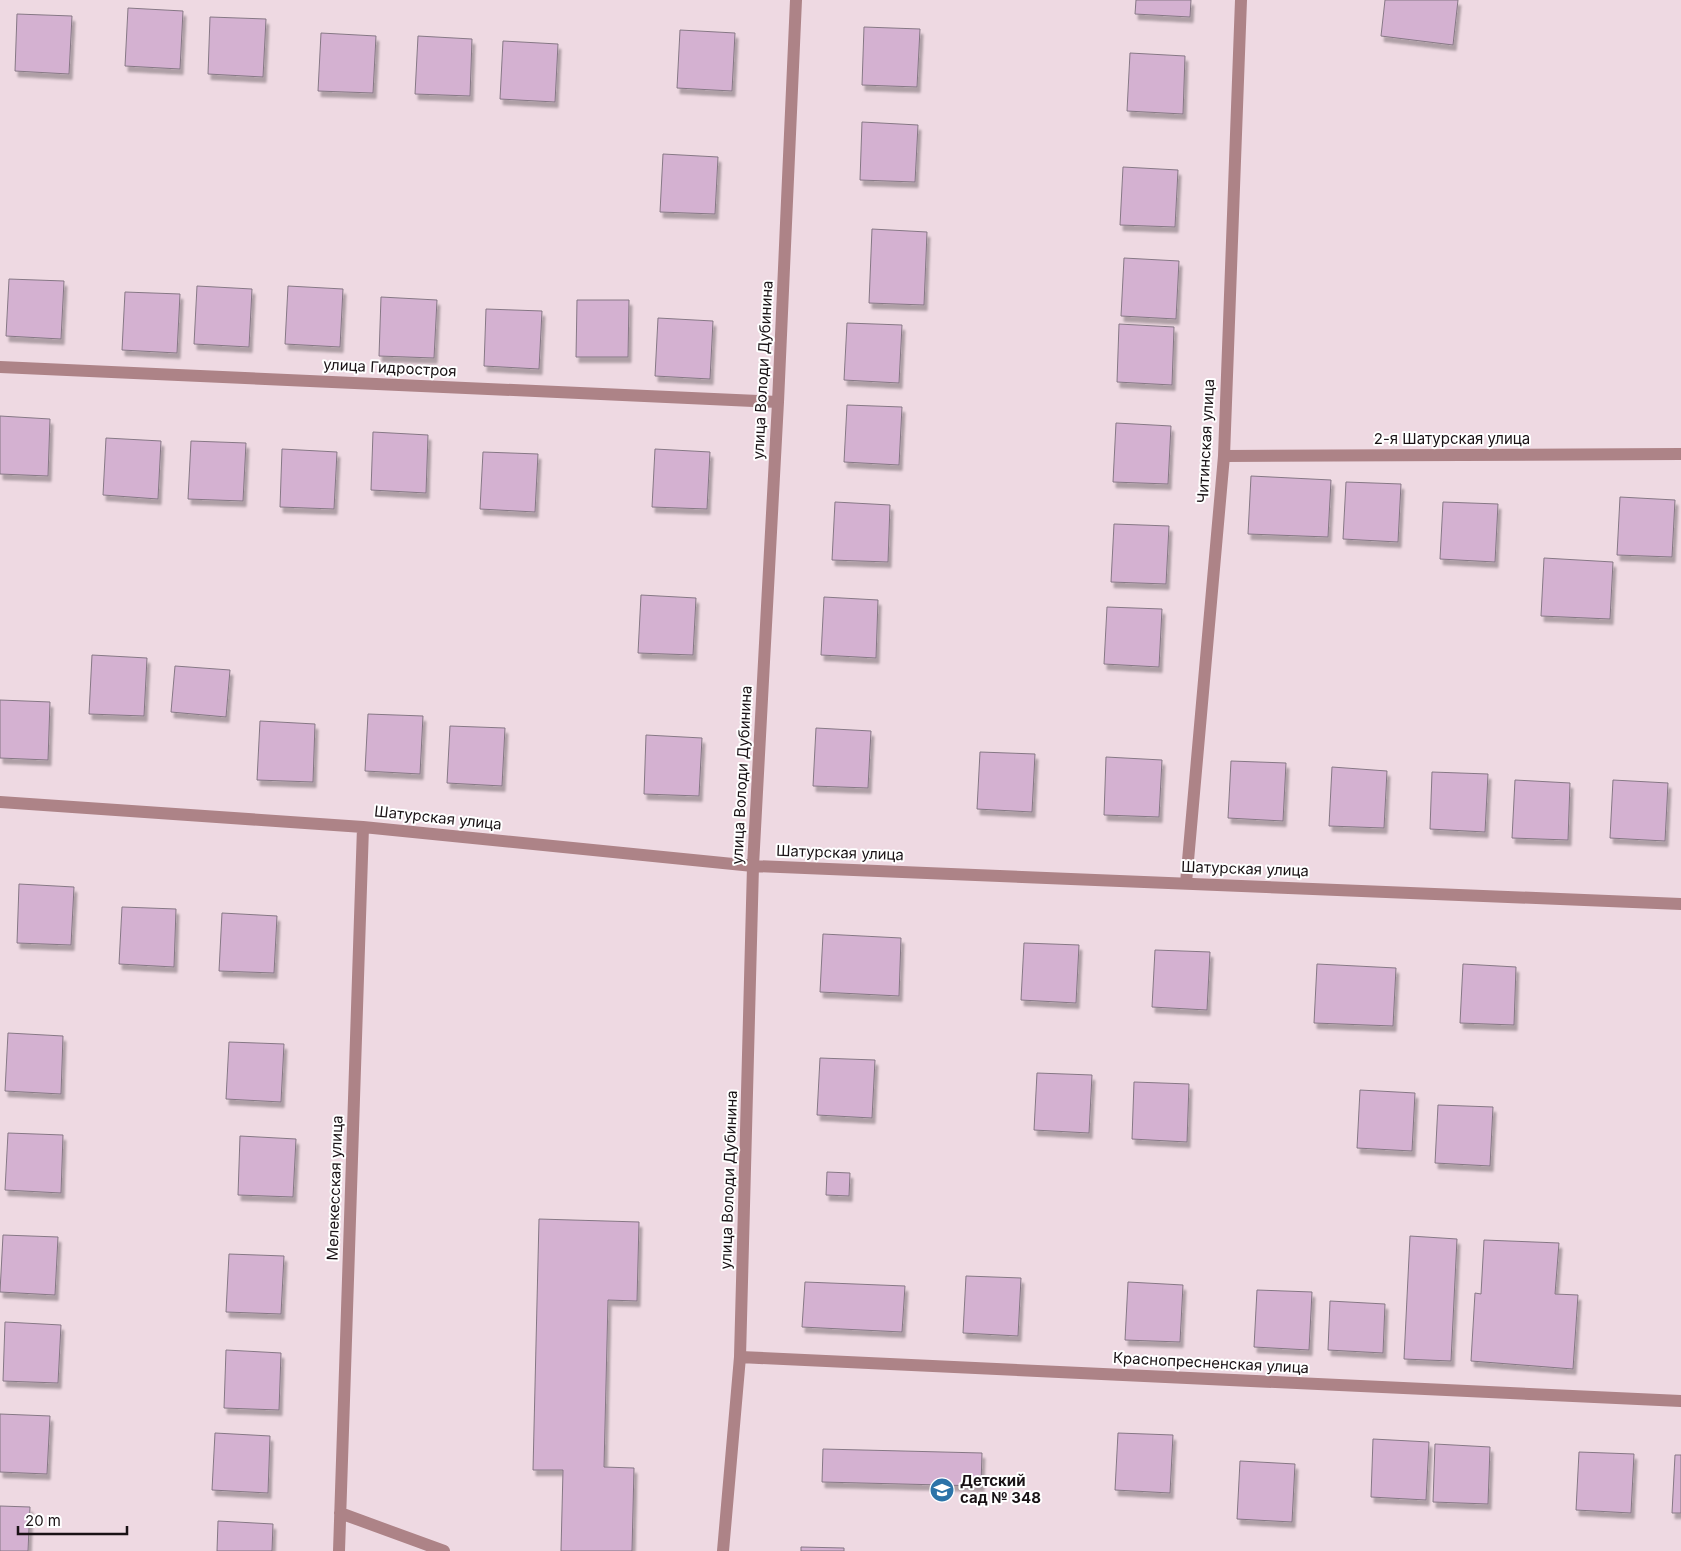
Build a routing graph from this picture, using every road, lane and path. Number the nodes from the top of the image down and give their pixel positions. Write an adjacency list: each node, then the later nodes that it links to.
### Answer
1 (796, 0): 4 (street, улица Володи Дубинина)
2 (1240, 0): 6 (street, Читинская улица)
3 (0, 367): 4 (street, улица Гидростроя)
4 (778, 402): 9 (street, улица Володи Дубинина)
5 (1681, 454): 6 (street, 2-я Шатурская улица)
6 (1224, 456): 10 (street, Читинская улица)
7 (0, 802): 8 (street, Шатурская улица)
8 (363, 827): 9 (street, Шатурская улица); 14 (street, Мелекесская улица)
9 (753, 866): 10 (street, Шатурская улица); 12 (street, улица Володи Дубинина)
10 (1186, 883): 11 (street, Шатурская улица)
11 (1681, 904)
12 (740, 1357): 13 (street, Краснопресненская улица); 17 (street, улица Володи Дубинина)
13 (1681, 1401)
14 (340, 1513): 15 (street, Мелекесская улица); 16 (street)
15 (338, 1551)
16 (444, 1551)
17 (723, 1551)

